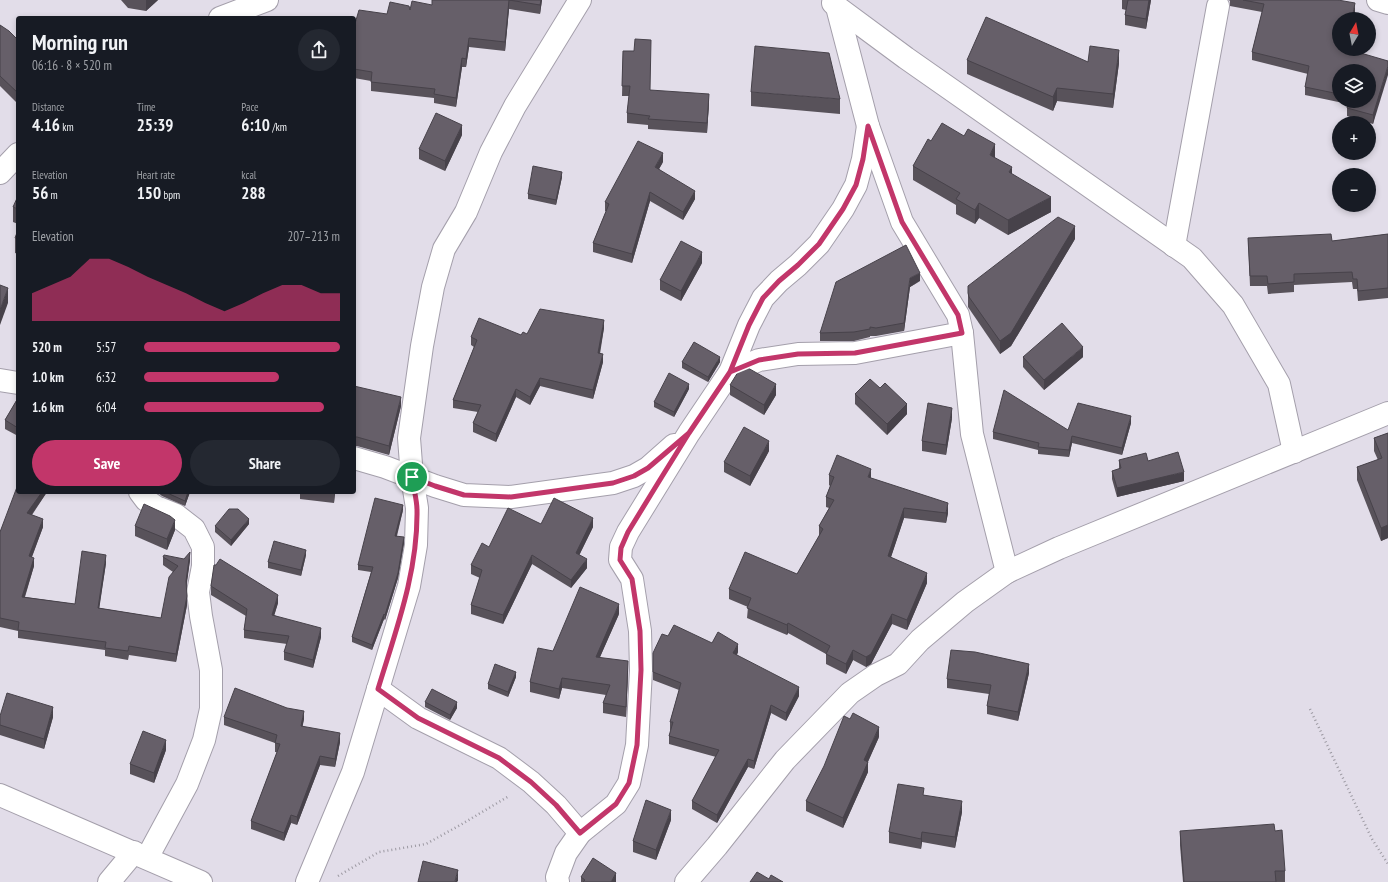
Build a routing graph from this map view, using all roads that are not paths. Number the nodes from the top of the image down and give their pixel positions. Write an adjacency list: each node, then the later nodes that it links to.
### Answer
1 (267, 0): 7 (street)
2 (580, 0): 20 (street)
3 (1378, 0): 4 (street)
4 (1388, 3)
5 (834, 4): 8 (street); 11 (street)
6 (1218, 6): 11 (street)
7 (225, 16)
8 (868, 126): 12 (street); 13 (street)
9 (16, 156): 10 (street)
10 (0, 173)
11 (1174, 246): 18 (street)
12 (962, 333): 13 (street); 22 (street)
13 (730, 372): 17 (street)
14 (0, 380): 15 (street)
15 (16, 383)
16 (1388, 412): 18 (street)
17 (689, 433): 20 (street); 25 (street)
18 (1294, 452): 22 (street)
19 (356, 459): 20 (street)
20 (412, 477): 23 (street)
21 (142, 494): 26 (street)
22 (1007, 572): 31 (street)
23 (378, 689): 25 (street); 29 (street)
24 (0, 795): 26 (street)
25 (580, 833): 30 (street)
26 (141, 855): 27 (street); 28 (street)
27 (109, 882)
28 (201, 882)
29 (307, 882)
30 (558, 882)
31 (686, 882)

